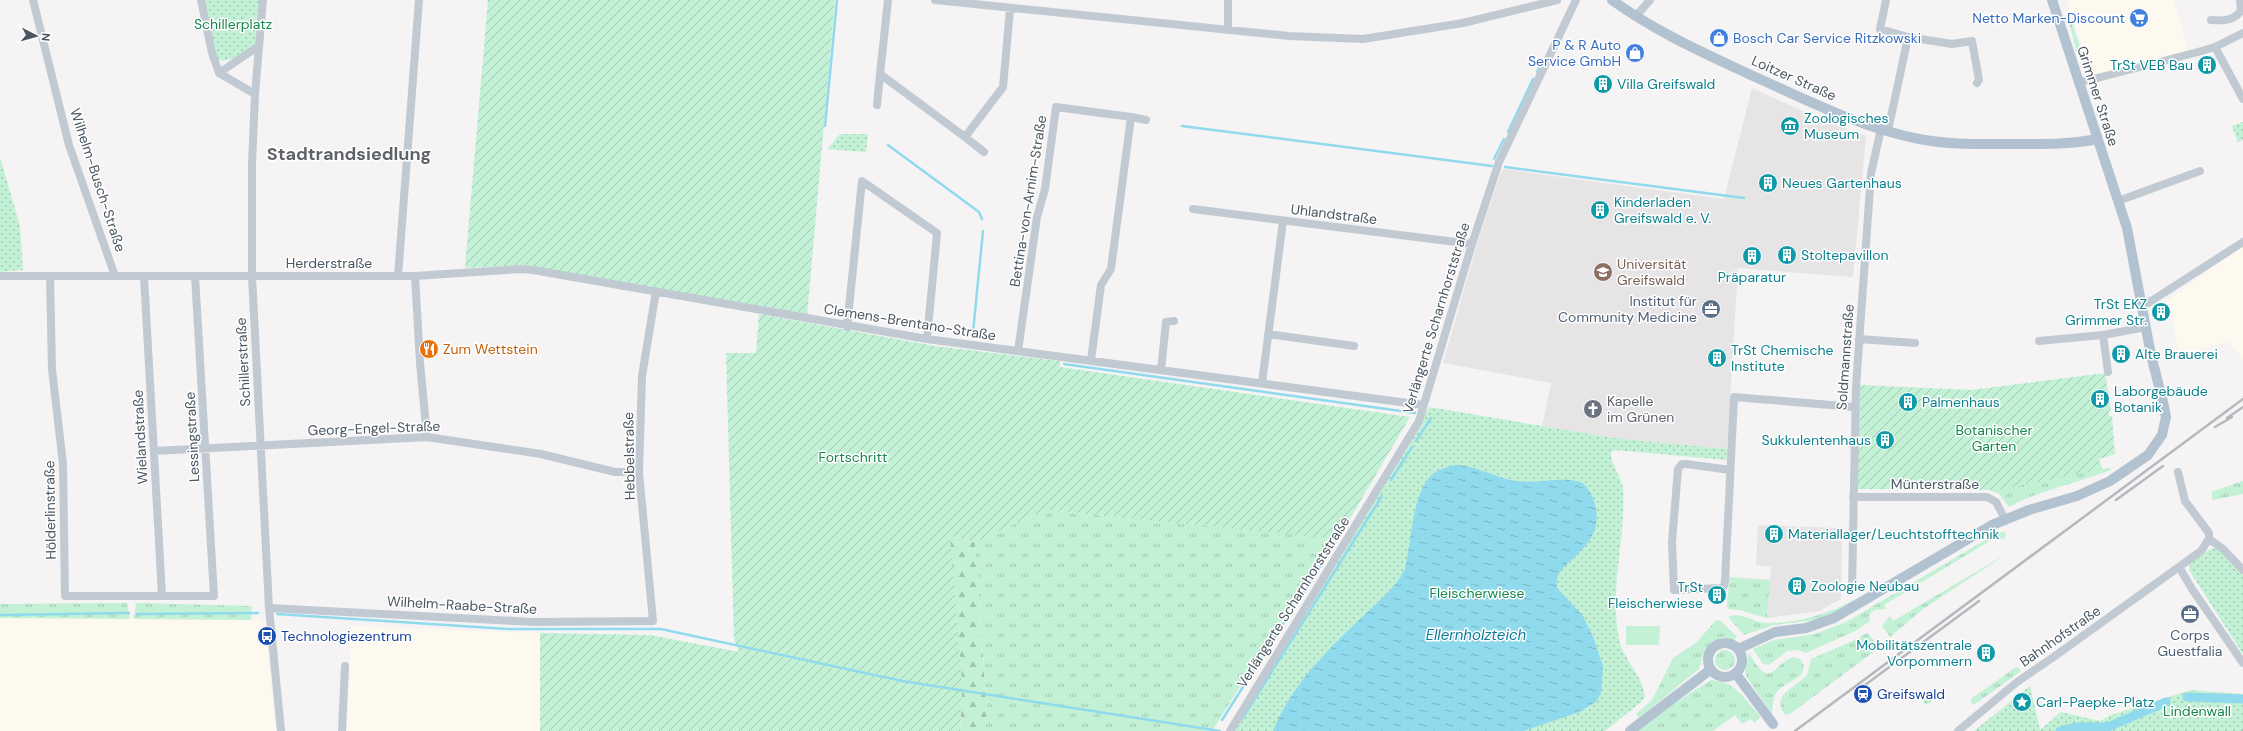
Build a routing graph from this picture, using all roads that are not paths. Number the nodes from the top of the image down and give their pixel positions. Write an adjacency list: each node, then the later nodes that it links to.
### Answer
1 (32, 0): 44 (street, Wilhelm-Busch-Straße)
2 (201, 0): 23 (street)
3 (263, 0): 21 (street, Schillerstraße)
4 (419, 0): 47 (street)
5 (888, 0): 24 (street)
6 (936, 0): 15 (street)
7 (1228, 0): 18 (street)
8 (1557, 0): 18 (street)
9 (1576, 0): 41 (street, Verlängerte Scharnhorststraße)
10 (1612, 0): 16 (main road, Loitzer Straße)
11 (1650, 0): 16 (street)
12 (1886, 0): 20 (street)
13 (2052, 0): 26 (main road, Grimmer Straße)
14 (2240, 0): 17 (street)
15 (1010, 9): 18 (street); 33 (street)
16 (1636, 16): 32 (main road, Loitzer Straße)
17 (2211, 20)
18 (1228, 30)
19 (2243, 33): 22 (street)
20 (1908, 37): 25 (street); 32 (street, Soldmannstraße)
21 (259, 46): 23 (street); 27 (street, Schillerstraße)
22 (2215, 47): 26 (street); 28 (street)
23 (219, 73): 27 (street)
24 (880, 74): 29 (street); 33 (street)
25 (1977, 83)
26 (2078, 83): 34 (main road, Grimmer Straße)
27 (255, 94): 46 (street, Schillerstraße)
28 (2243, 99)
29 (877, 105)
30 (1131, 117): 31 (street, Bettina-von-Arnim-Straße); 62 (street, Bettina-von-Arnim-Straße); 63 (street)
31 (1146, 120)
32 (1885, 130): 34 (main road, Loitzer Straße); 57 (street, Soldmannstraße)
33 (965, 137): 35 (street)
34 (2097, 139): 37 (main road, Grimmer Straße)
35 (984, 152)
36 (2200, 170): 37 (street)
37 (2118, 201): 51 (main road, Grimmer Straße)
38 (1193, 209): 39 (street, Uhlandstraße)
39 (1283, 221): 41 (street, Uhlandstraße); 55 (street)
40 (2243, 242): 51 (street)
41 (1472, 244): 67 (street, Verlängerte Scharnhorststraße)
42 (0, 276): 43 (street, Herderstraße)
43 (50, 276): 44 (street, Herderstraße); 82 (street, Hölderlinstraße)
44 (116, 276): 49 (street, Herderstraße)
45 (195, 276): 46 (street, Herderstraße); 49 (street, Herderstraße); 71 (street, Lessingstraße)
46 (252, 276): 47 (street, Herderstraße); 70 (street, Schillerstraße)
47 (398, 276): 48 (street, Herderstraße)
48 (415, 276): 50 (street, Herderstraße); 69 (street)
49 (144, 277): 72 (street, Wielandstraße)
50 (656, 291): 53 (street, Clemens-Brentano-Straße); 74 (street, Hebbelstraße)
51 (2142, 307): 54 (main road, Grimmer Straße)
52 (1174, 321): 64 (street)
53 (847, 326): 58 (street, Clemens-Brentano-Straße); 58 (street)
54 (2146, 327): 56 (street); 77 (main road, Grimmer Straße)
55 (1268, 334): 61 (street); 66 (street)
56 (2103, 335): 59 (street); 65 (street)
57 (1859, 339): 60 (street); 68 (street, Soldmannstraße)
58 (927, 340): 62 (street, Clemens-Brentano-Straße)
59 (2039, 341)
60 (1915, 343)
61 (1354, 346)
62 (1018, 351): 63 (street, Clemens-Brentano-Straße)
63 (1091, 360): 64 (street, Clemens-Brentano-Straße)
64 (1160, 370): 66 (street, Clemens-Brentano-Straße)
65 (2108, 372)
66 (1262, 383): 67 (street, Clemens-Brentano-Straße)
67 (1423, 405): 92 (street, Verlängerte Scharnhorststraße)
68 (1855, 407): 73 (street); 76 (street, Soldmannstraße)
69 (427, 437): 70 (street, Georg-Engel-Straße); 74 (street, Georg-Engel-Straße)
70 (260, 445): 71 (street, Georg-Engel-Straße); 84 (street, Schillerstraße)
71 (206, 449): 72 (street, Georg-Engel-Straße); 83 (street, Lessingstraße)
72 (154, 451): 82 (street, Wielandstraße)
73 (1730, 470): 73 (street)
74 (639, 472): 85 (street, Hebbelstraße)
75 (2178, 472): 78 (street)
76 (1854, 497): 77 (street, Münterstraße); 81 (street, Soldmannstraße)
77 (2005, 519): 86 (main road)
78 (2209, 539): 79 (street, Bahnhofstraße); 80 (street)
79 (2179, 566): 87 (street); 96 (street, Bahnhofstraße)
80 (2243, 570)
81 (1852, 588)
82 (162, 595): 83 (street, Hölderlinstraße)
83 (214, 596)
84 (269, 608): 85 (street, Wilhelm-Raabe-Straße); 93 (street, Schillerstraße)
85 (653, 621)
86 (1738, 649): 89 (main road); 90 (main road)
87 (2243, 663)
88 (345, 666): 94 (street)
89 (1710, 670): 90 (main road); 95 (main road)
90 (1736, 674): 91 (main road)
91 (1773, 724)
92 (1230, 730)
93 (281, 731)
94 (342, 731)
95 (1630, 731)
96 (1958, 731)

